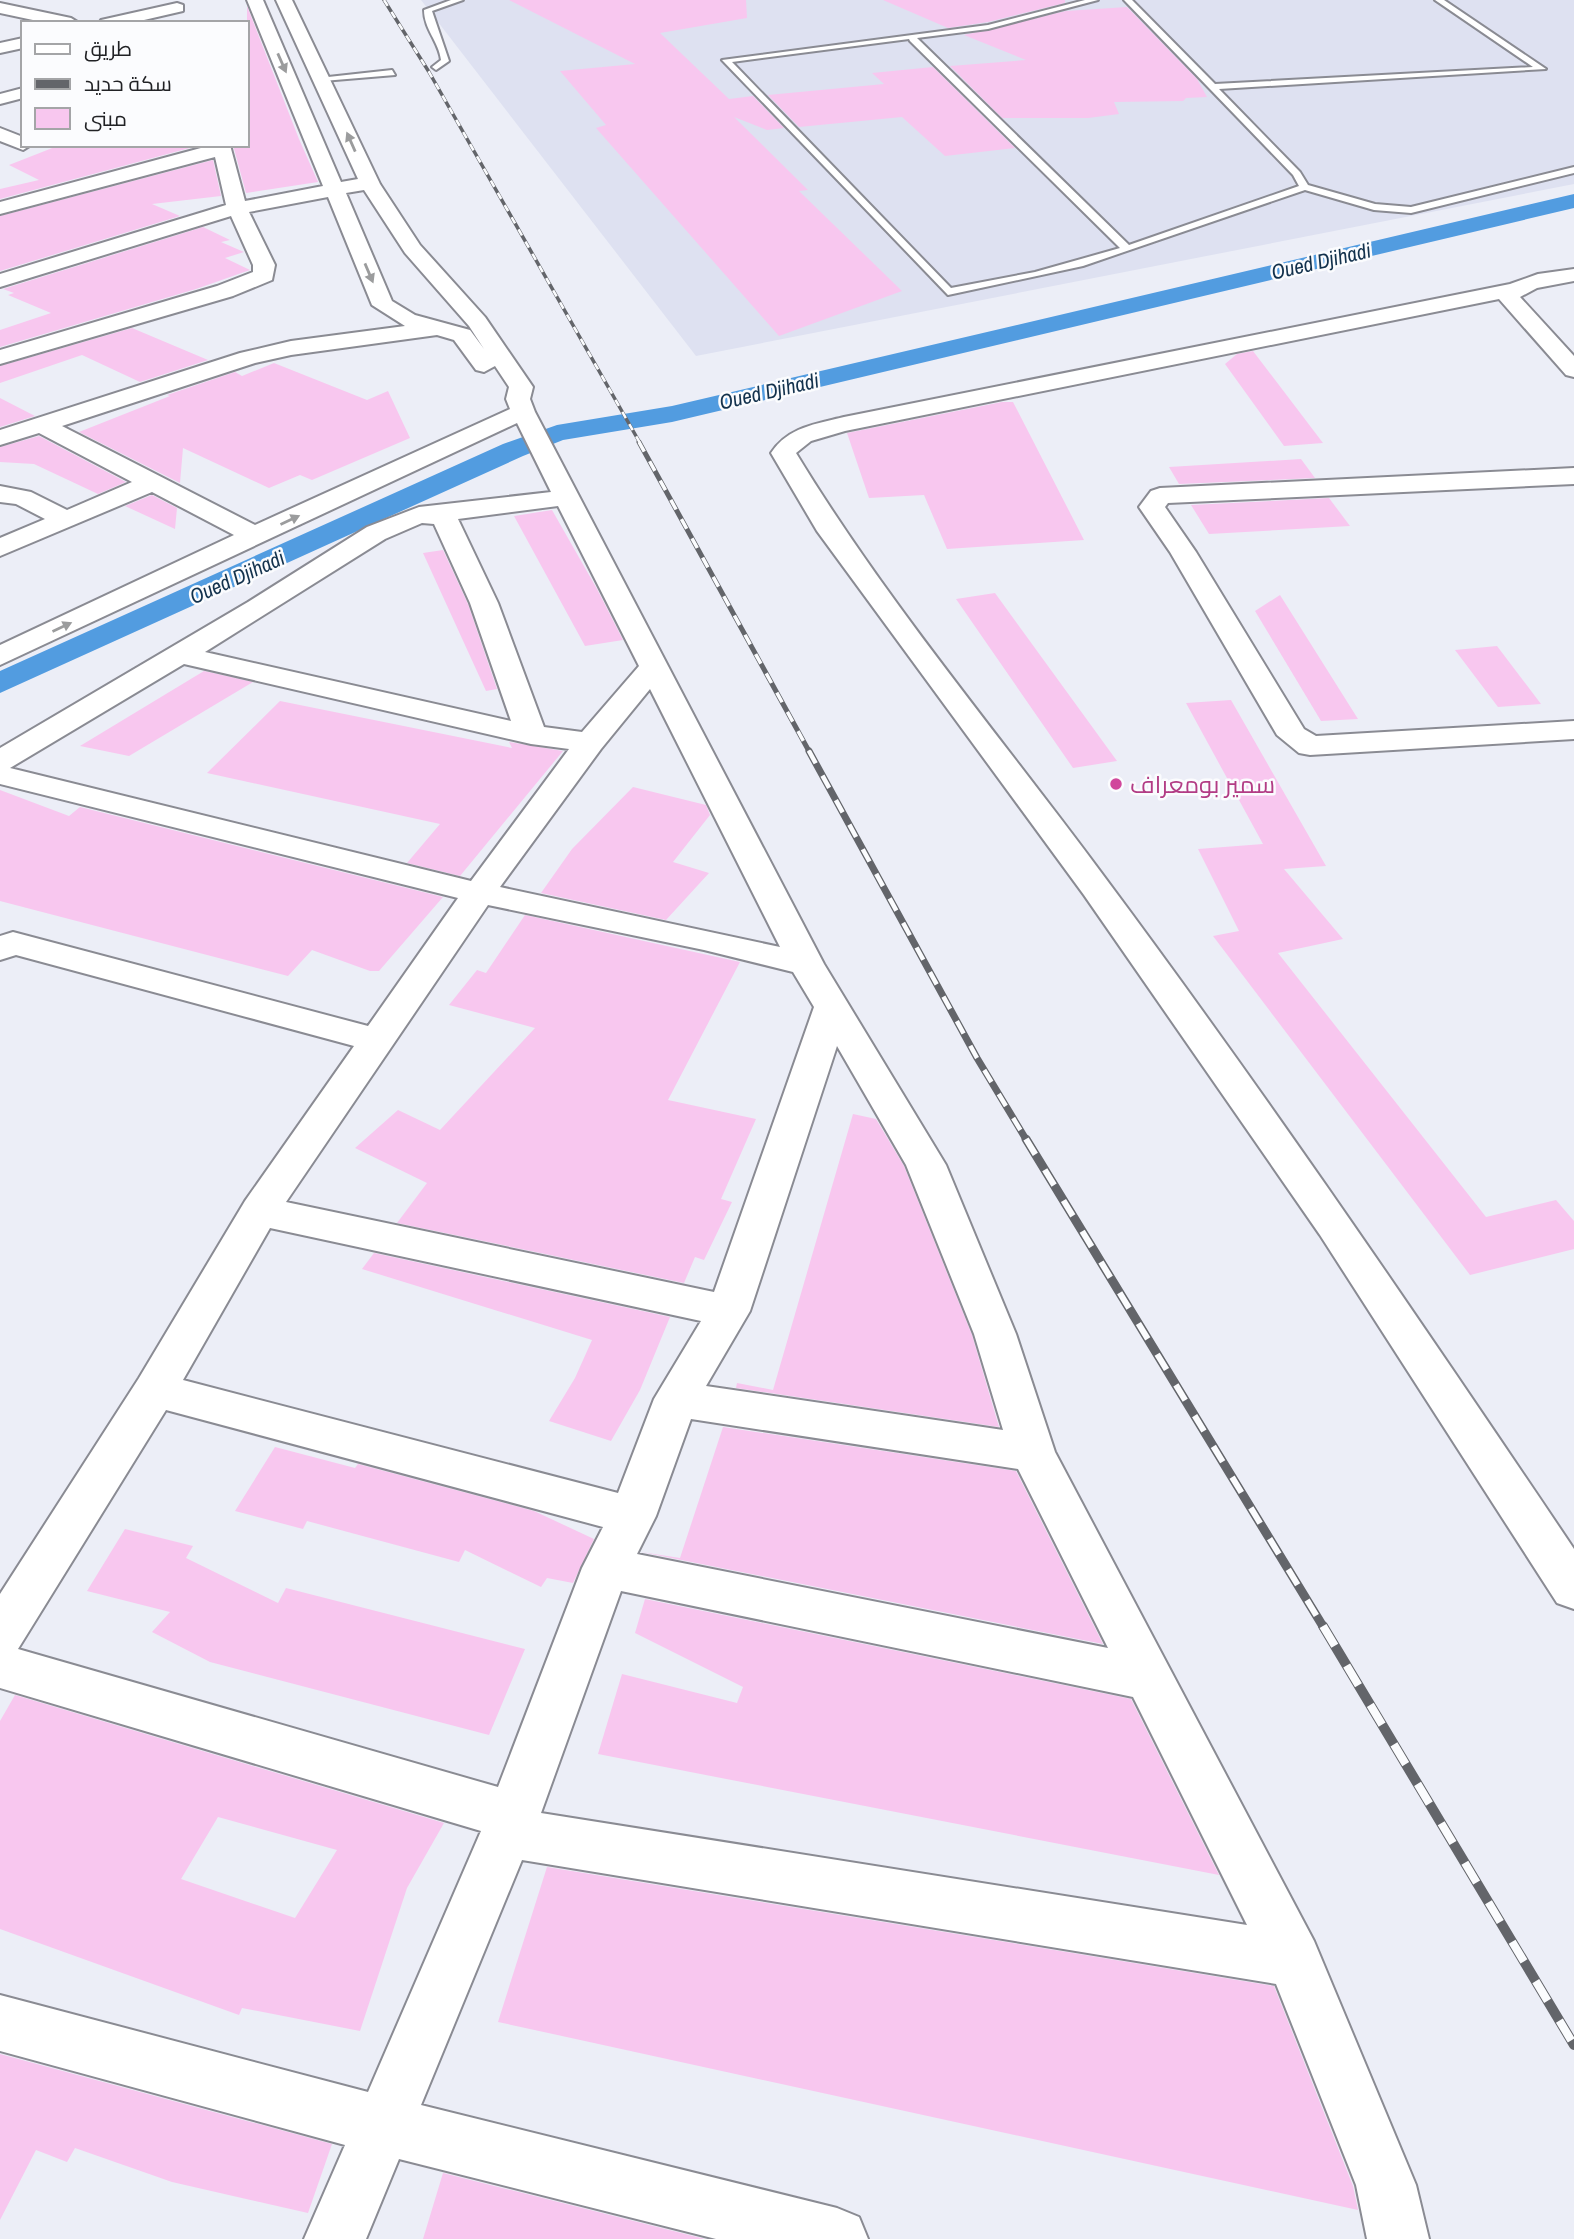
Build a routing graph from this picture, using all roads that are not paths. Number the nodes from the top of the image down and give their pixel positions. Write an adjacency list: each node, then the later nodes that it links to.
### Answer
1 (255, 0): 12 (street)
2 (284, 0): 11 (street)
3 (459, 0): 16 (lane)
4 (1094, 0): 13 (lane)
5 (1129, 0): 19 (lane)
6 (1439, 0): 19 (lane)
7 (0, 8): 9 (street)
8 (178, 10): 10 (street)
9 (62, 21)
10 (118, 21)
11 (298, 32): 12 (street); 18 (street)
12 (264, 37): 30 (street, one-way to 30)
13 (913, 38): 33 (lane); 33 (lane)
14 (21, 43): 15 (street)
15 (0, 48)
16 (436, 68)
17 (392, 73): 18 (lane)
18 (323, 78): 28 (street, one-way to 18)
19 (1211, 87): 29 (lane)
20 (21, 94): 21 (street)
21 (0, 99)
22 (0, 134): 23 (street)
23 (21, 143)
24 (21, 145): 26 (street)
25 (222, 147): 31 (street); 32 (street)
26 (0, 150)
27 (1574, 170): 29 (lane)
28 (370, 184): 30 (street); 37 (street)
29 (1304, 187): 33 (lane)
30 (334, 189): 32 (street); 38 (street, one-way to 38)
31 (0, 208)
32 (237, 208): 35 (street); 39 (street)
33 (1126, 248)
34 (1574, 275): 36 (street)
35 (0, 281)
36 (1513, 290): 40 (street); 73 (street)
37 (477, 322): 38 (street); 41 (street)
38 (441, 328): 41 (street); 42 (street)
39 (0, 356)
40 (1574, 370)
41 (529, 422): 47 (street); 50 (street)
42 (41, 425): 43 (street); 45 (street)
43 (0, 439)
44 (1574, 476): 56 (street)
45 (152, 483): 49 (street); 50 (street)
46 (0, 494): 49 (street)
47 (569, 497): 48 (street); 55 (street)
48 (430, 514): 53 (street); 57 (street)
49 (67, 520): 51 (street)
50 (244, 530): 52 (street); 54 (street, one-way to 50)
51 (0, 548)
52 (37, 611)
53 (176, 654): 57 (street); 59 (street)
54 (0, 656)
55 (654, 666): 58 (street); 63 (street)
56 (1574, 730)
57 (531, 735): 58 (street)
58 (590, 742): 61 (street)
59 (0, 761)
60 (0, 775): 61 (street)
61 (479, 893): 63 (street); 65 (street)
62 (4, 944): 65 (street)
63 (806, 964): 64 (street)
64 (831, 1008): 67 (street); 70 (street)
65 (376, 1040): 66 (street)
66 (259, 1211): 67 (street); 68 (street)
67 (729, 1311): 69 (street)
68 (155, 1390): 71 (street); 74 (street)
69 (676, 1399): 70 (street); 71 (street)
70 (1033, 1453): 76 (street)
71 (633, 1516): 72 (street)
72 (606, 1568): 76 (street); 77 (street)
73 (1574, 1589)
74 (0, 1636)
75 (0, 1665): 77 (street)
76 (1149, 1678): 78 (street)
77 (510, 1824): 78 (street); 80 (street)
78 (1294, 1960): 83 (street)
79 (0, 2023): 80 (street)
80 (382, 2125): 81 (street); 82 (street)
81 (335, 2239)
82 (837, 2239)
83 (1398, 2239)

